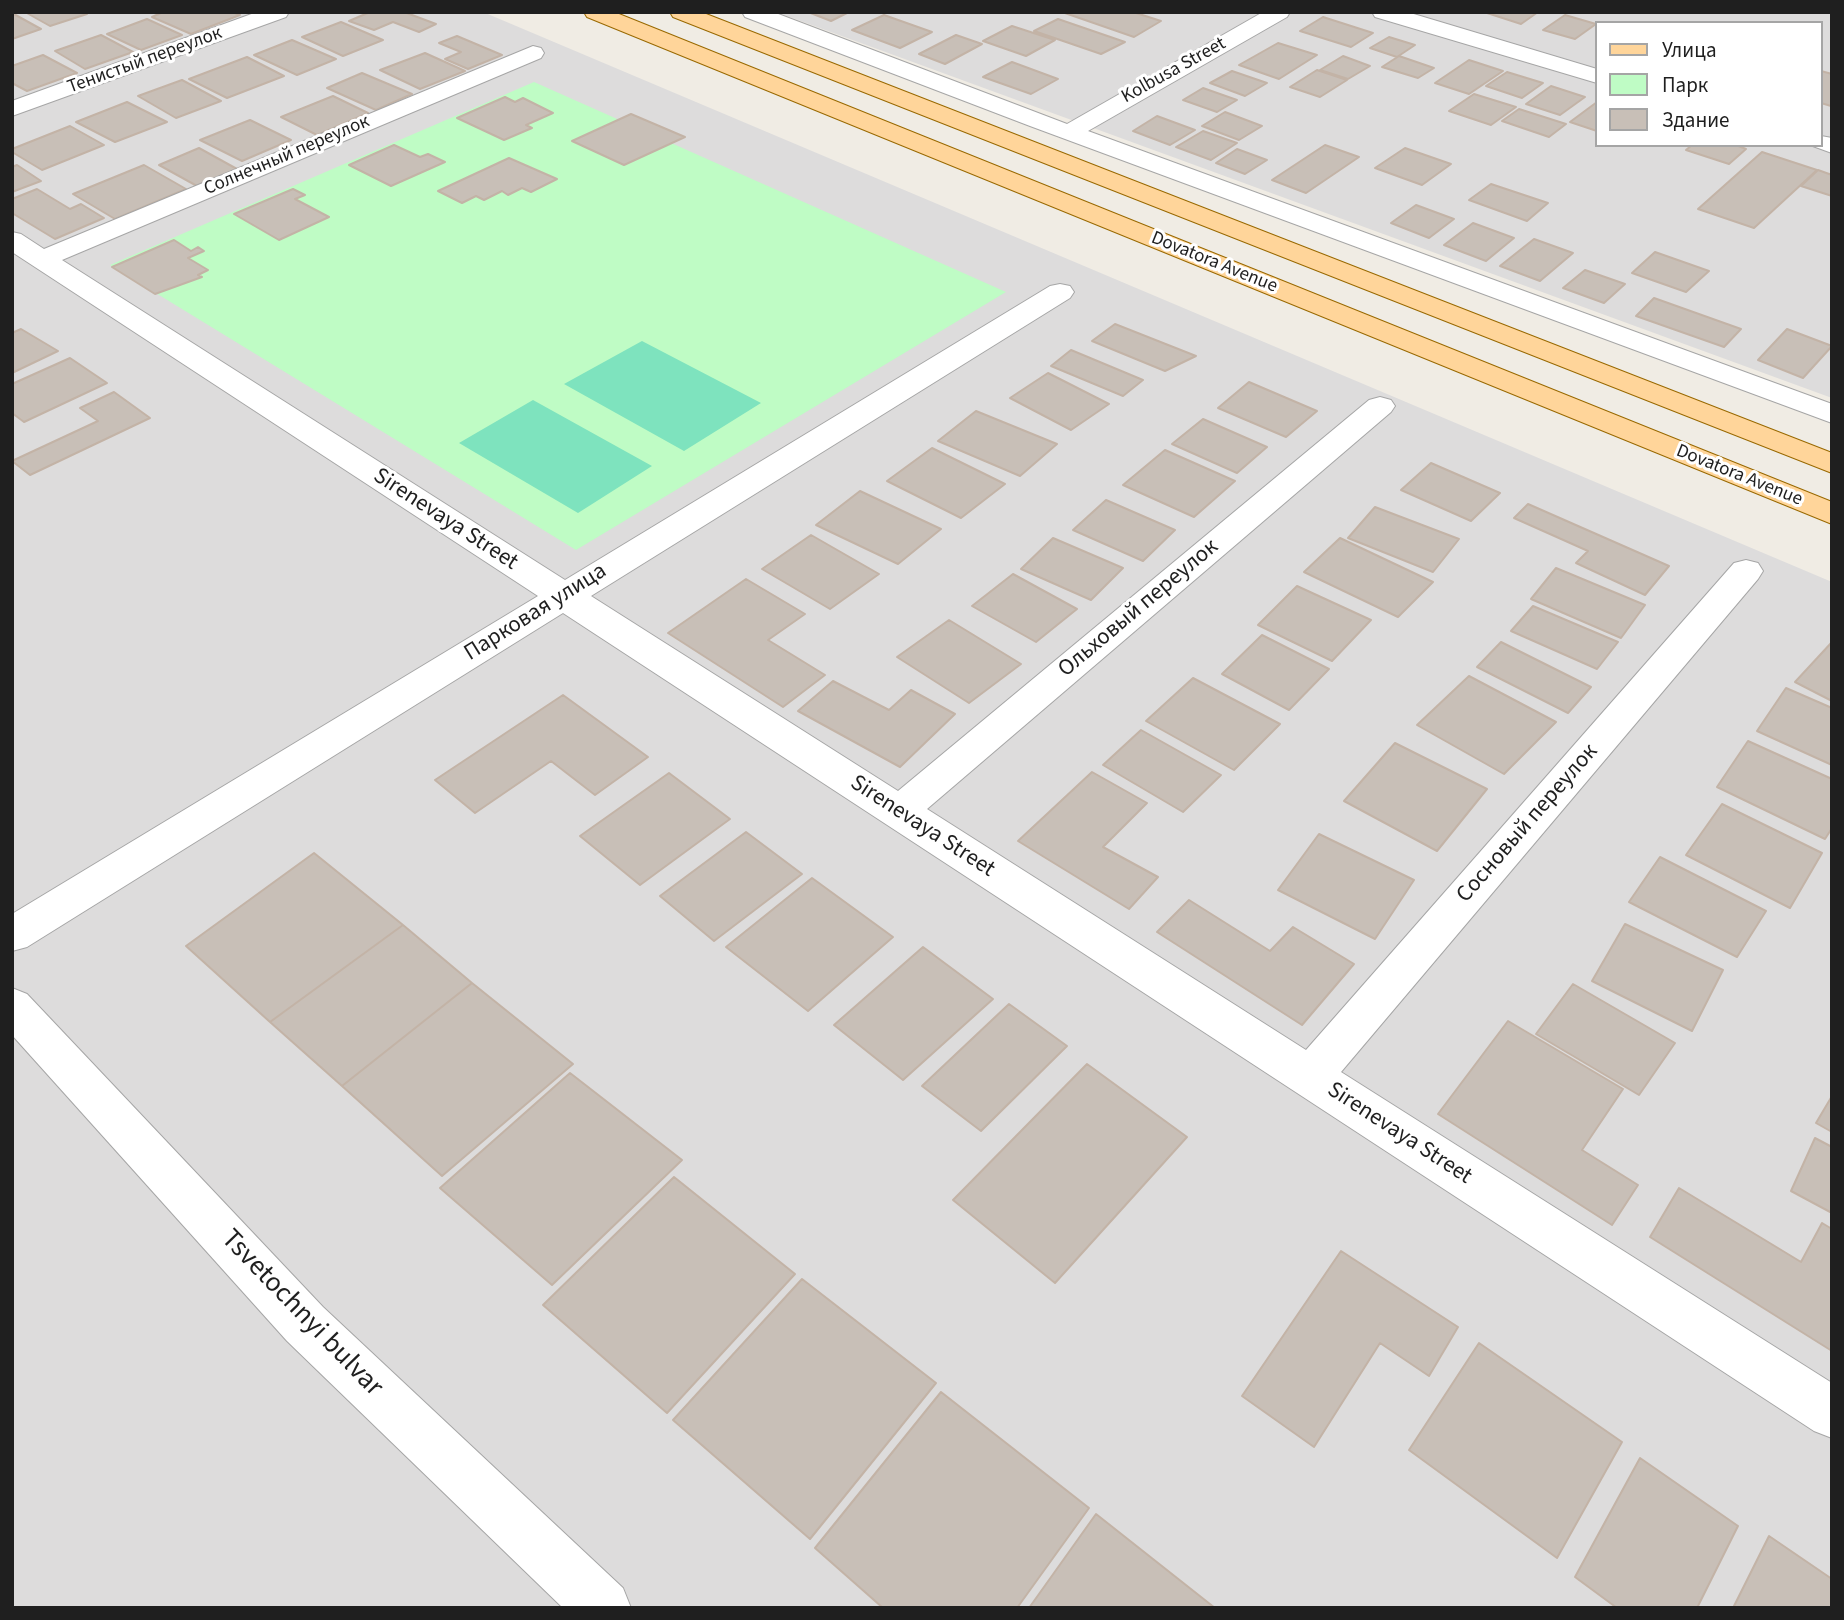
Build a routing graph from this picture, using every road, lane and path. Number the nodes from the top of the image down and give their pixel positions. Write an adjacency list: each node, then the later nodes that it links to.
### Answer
1 (278, 12): 9 (street, Тенистый переулок)
2 (595, 12): 16 (main road, Dovatora Avenue)
3 (681, 12): 15 (main road, Dovatora Avenue)
4 (753, 12): 10 (street)
5 (1279, 12): 10 (street, Kolbusa Street)
6 (1383, 12): 8 (street)
7 (533, 53): 11 (street, Солнечный переулок)
8 (1596, 76)
9 (12, 109)
10 (1070, 132): 14 (street)
11 (27, 250): 18 (street, Sirenevaya Street)
12 (1060, 292): 18 (street, Парковая улица)
13 (1380, 406): 19 (street, Ольховый переулок)
14 (1832, 414)
15 (1832, 464)
16 (1832, 514)
17 (1746, 571): 22 (street, Сосновый переулок)
18 (562, 597): 19 (street, Sirenevaya Street); 20 (street, Парковая улица)
19 (899, 811): 22 (street, Sirenevaya Street)
20 (12, 935)
21 (12, 1006): 24 (street, Tsvetochnyi bulvar)
22 (1310, 1077): 23 (street, Sirenevaya Street)
23 (1832, 1413)
24 (603, 1608)

